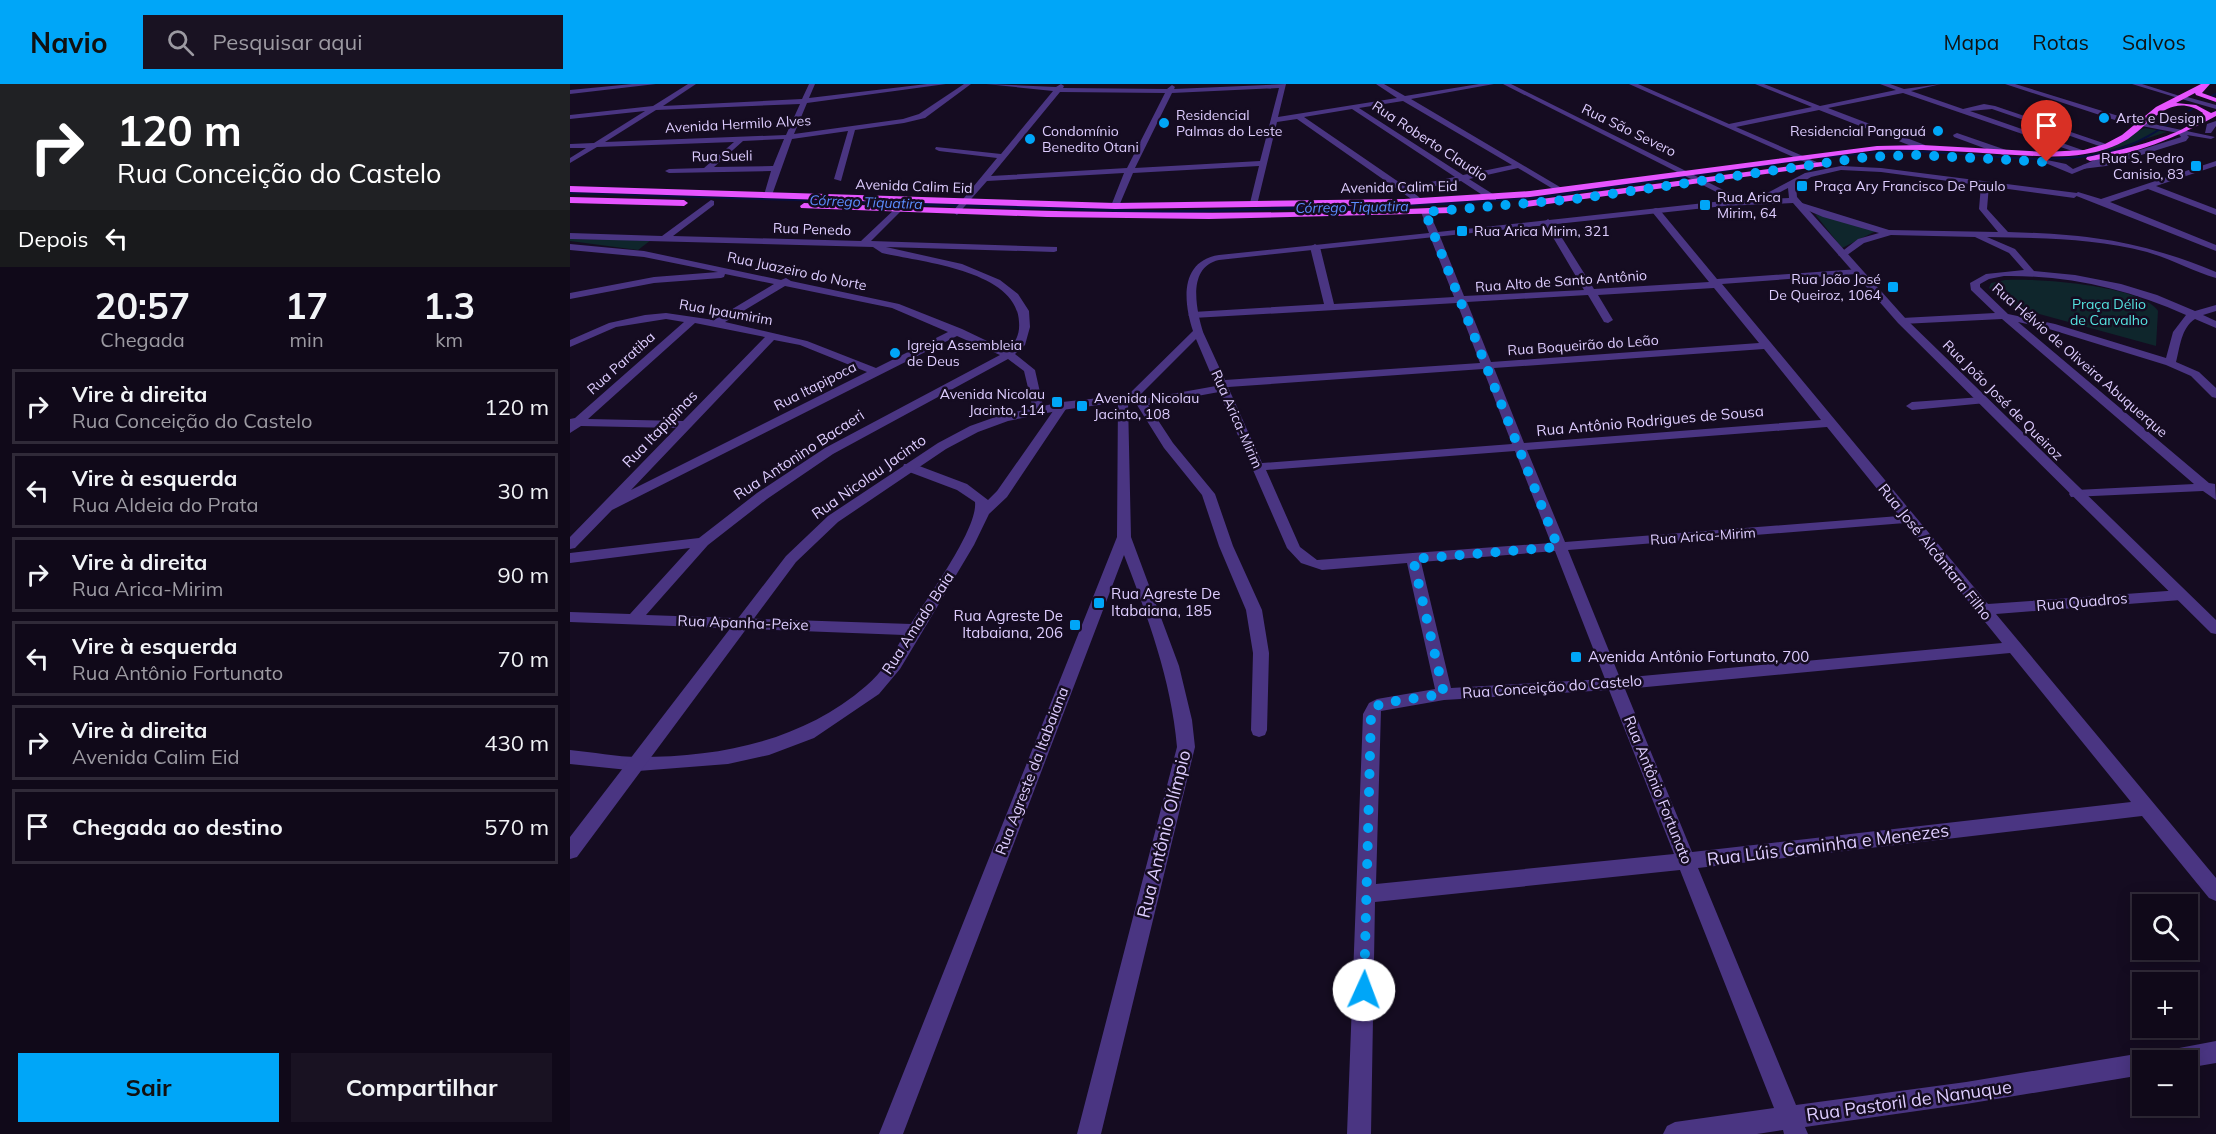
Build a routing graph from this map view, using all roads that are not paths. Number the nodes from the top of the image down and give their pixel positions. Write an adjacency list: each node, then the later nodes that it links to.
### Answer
1 (653, 84): 22 (street)
2 (693, 84): 30 (street)
3 (812, 84): 27 (street)
4 (943, 84): 27 (street)
5 (968, 84): 42 (street, Avenida Hermilo Alves)
6 (989, 84): 20 (street)
7 (1063, 84): 20 (street)
8 (1174, 84): 23 (street)
9 (1379, 84): 25 (street)
10 (1491, 84): 25 (street)
11 (1506, 84): 72 (street, Rua São Severo)
12 (1632, 84): 41 (street)
13 (1758, 84): 31 (street)
14 (1883, 84): 21 (street)
15 (1938, 84): 21 (street)
16 (2008, 84): 39 (street)
17 (2135, 84): 24 (street)
18 (2203, 84): 24 (main road, Avenida Calim Eid); 26 (main road)
19 (1283, 85): 23 (street); 37 (street)
20 (1058, 91): 23 (street); 58 (street)
21 (1904, 91): 31 (street); 33 (street)
22 (570, 92)
23 (1169, 93): 70 (street)
24 (2180, 97): 28 (street); 32 (main road, Avenida Calim Eid)
25 (1404, 99): 29 (street); 65 (street)
26 (2216, 100)
27 (804, 101): 30 (street); 47 (street)
28 (2216, 106)
29 (1353, 107): 36 (street); 71 (street, Rua Roberto Claudio)
30 (655, 108): 35 (street); 50 (street)
31 (1819, 108): 41 (street); 53 (street)
32 (2159, 109): 38 (main road); 39 (main road, Avenida Calim Eid)
33 (1962, 111): 43 (street); 48 (street)
34 (2216, 113): 38 (main road, Avenida Calim Eid)
35 (570, 117)
36 (1299, 117): 37 (street); 81 (street)
37 (1275, 120): 62 (street)
38 (2199, 123): 44 (main road, Avenida Calim Eid); 46 (street)
39 (2145, 124): 44 (street); 52 (main road, Avenida Calim Eid)
40 (2215, 124): 46 (street)
41 (1729, 126): 59 (street)
42 (852, 129): 47 (street, Avenida Hermilo Alves); 73 (street)
43 (2064, 131): 48 (street); 52 (street)
44 (2182, 132): 46 (street); 57 (main road, Avenida Calim Eid); 66 (street)
45 (1957, 135): 56 (street)
46 (2211, 136)
47 (789, 137): 49 (street, Avenida Hermilo Alves); 67 (street)
48 (2039, 137): 55 (street)
49 (740, 140): 50 (street, Avenida Hermilo Alves); 68 (street)
50 (598, 144): 51 (street, Avenida Hermilo Alves); 60 (street)
51 (570, 146)
52 (2108, 146): 55 (main road, Avenida Calim Eid)
53 (1922, 147): 56 (main road, Avenida Calim Eid); 59 (main road, Avenida Calim Eid)
54 (939, 149): 58 (street)
55 (2084, 152): 56 (main road, Avenida Calim Eid)
56 (2006, 153)
57 (2112, 156): 61 (main road, Avenida Calim Eid); 66 (street)
58 (1004, 157): 74 (street)
59 (1799, 157): 64 (street); 72 (main road, Avenida Calim Eid)
60 (570, 161)
61 (2047, 162): 64 (main road, Avenida Calim Eid); 79 (street)
62 (1264, 163): 70 (street); 92 (street)
63 (2216, 163): 78 (street)
64 (1816, 165): 76 (main road, Avenida Calim Eid)
65 (1518, 166): 71 (street); 82 (street)
66 (2085, 167): 79 (street)
67 (776, 168): 68 (street, Rua Sueli); 83 (street)
68 (706, 170): 69 (street, Rua Sueli)
69 (669, 171)
70 (1129, 172): 74 (street); 95 (street)
71 (1464, 177): 81 (street); 84 (street, Rua Roberto Claudio)
72 (1694, 177): 76 (main road, Avenida Calim Eid); 82 (main road, Avenida Calim Eid); 87 (street, Rua São Severo); 94 (main road, Avenida Calim Eid)
73 (838, 179)
74 (985, 179): 96 (street)
75 (1798, 179): 77 (street); 88 (street); 89 (street)
76 (1716, 180): 88 (street)
77 (1985, 184): 79 (street); 107 (street)
78 (2150, 187): 90 (street); 97 (street)
79 (2074, 188): 90 (street)
80 (570, 189): 83 (main road, Avenida Calim Eid)
81 (1404, 190): 86 (street)
82 (1561, 190): 84 (main road, Avenida Calim Eid)
83 (768, 195): 96 (main road, Avenida Calim Eid)
84 (1493, 198): 86 (main road, Avenida Calim Eid)
85 (570, 200): 91 (main road, Avenida Calim Eid)
86 (1420, 201): 92 (main road, Avenida Calim Eid)
87 (1740, 201): 88 (street, Rua Arica-Mirim); 100 (street, Rua Arica-Mirim)
88 (1754, 201): 89 (street, Rua Arica-Mirim)
89 (1797, 202): 104 (street); 119 (street, Rua João José de Queiroz)
90 (2105, 202): 115 (street)
91 (711, 203): 99 (main road, Avenida Calim Eid); 110 (street)
92 (1254, 203): 95 (main road, Avenida Calim Eid)
93 (2216, 203): 97 (street)
94 (1516, 205)
95 (1115, 206): 96 (main road, Avenida Calim Eid)
96 (962, 207): 99 (main road, Avenida Calim Eid); 101 (main road, Avenida Calim Eid)
97 (2204, 208): 102 (street)
98 (1460, 209): 101 (main road, Avenida Calim Eid)
99 (897, 210): 111 (street)
100 (1656, 211): 103 (street, Rua Arica-Mirim); 130 (street, Rua José Alcântara Filho)
101 (1425, 212): 105 (street, Rua Antônio Fortunato)
102 (2216, 212)
103 (1548, 222): 105 (street, Rua Arica-Mirim); 133 (street)
104 (1890, 232): 106 (street); 119 (street)
105 (1434, 234): 114 (street, Rua Arica-Mirim); 135 (street, Rua Antônio Fortunato)
106 (1968, 234): 107 (street); 117 (street)
107 (2005, 234): 108 (street)
108 (2028, 235): 117 (street); 125 (street)
109 (570, 236): 110 (street, Rua Penedo)
110 (666, 237): 111 (street, Rua Penedo); 118 (street)
111 (863, 244): 112 (street, Rua Penedo)
112 (876, 245): 116 (street, Rua Penedo); 151 (street)
113 (570, 246): 118 (street, Rua Juazeiro do Norte)
114 (1315, 247): 136 (street); 139 (street, Rua Arica-Mirim)
115 (2216, 248)
116 (1054, 249)
117 (2012, 251): 123 (street)
118 (644, 254): 120 (street, Rua Juazeiro do Norte)
119 (1843, 255): 122 (street, Rua João José de Queiroz)
120 (682, 261): 121 (street, Rua Juazeiro do Norte); 126 (street)
121 (713, 267): 124 (street, Rua Juazeiro do Norte); 126 (street); 127 (street)
122 (1856, 271): 130 (street, Rua Alto de Santo Antônio); 143 (street, Rua João José de Queiroz)
123 (2031, 273): 138 (street); 140 (street, Rua Hélvio de Oliveira Abuquerque)
124 (754, 275): 127 (street); 129 (street, Rua Juazeiro do Norte)
125 (2216, 275)
126 (673, 276): 128 (street)
127 (696, 276): 128 (street)
128 (662, 279): 132 (street)
129 (786, 282): 144 (street); 146 (street, Rua Juazeiro do Norte)
130 (1715, 283): 133 (street, Rua Alto de Santo Antônio); 150 (street, Rua José Alcântara Filho)
131 (570, 290): 132 (street)
132 (588, 292): 134 (street)
133 (1592, 292): 135 (street, Rua Alto de Santo Antônio); 142 (street)
134 (570, 297)
135 (1460, 300): 136 (street, Rua Alto de Santo Antônio); 153 (street, Rua Antônio Fortunato)
136 (1330, 308): 139 (street, Rua Alto de Santo Antônio)
137 (2216, 308): 138 (street)
138 (2192, 314): 145 (street); 152 (street)
139 (1193, 315): 147 (street, Rua Arica-Mirim)
140 (2004, 316): 143 (street); 152 (street); 172 (street, Rua Hélvio de Oliveira Abuquerque)
141 (692, 320): 144 (street, Rua Ipaumirim); 149 (street, Rua Ipaumirim); 165 (street, Rua Paratiba)
142 (1608, 320)
143 (1902, 321): 160 (street, Rua João José de Queiroz)
144 (716, 323): 148 (street, Rua Ipaumirim)
145 (2216, 325)
146 (958, 331): 151 (street, Rua Juazeiro do Norte); 154 (street, Rua Itapipoca)
147 (1198, 332): 157 (street, Rua Arica-Mirim); 159 (street)
148 (773, 335): 154 (street, Rua Ipaumirim); 166 (street, Rua Itapipinas)
149 (570, 344)
150 (1767, 346): 153 (street, Rua Boqueirão do Leão); 164 (street, Rua José Alcântara Filho)
151 (1009, 355): 163 (street, Rua Juazeiro do Norte); 178 (street, Rua Antonino Bacaeri)
152 (2170, 363): 155 (street)
153 (1487, 367): 157 (street, Rua Boqueirão do Leão); 167 (street, Rua Antônio Fortunato)
154 (876, 372): 171 (street, Rua Itapipoca)
155 (2195, 374): 156 (street); 158 (street)
156 (2216, 385)
157 (1223, 386): 159 (street, Rua Boqueirão do Leão); 170 (street, Rua Arica-Mirim)
158 (2216, 395)
159 (1131, 400): 161 (street, Rua Nicolau Jacinto); 177 (street, Rua Agreste da Itabaiana); 193 (street)
160 (1982, 401): 162 (street); 173 (street, Rua João José de Queiroz)
161 (1062, 406): 163 (street, Rua Nicolau Jacinto); 175 (street, Rua Amado Baia)
162 (1912, 406)
163 (1038, 410): 169 (street, Rua Nicolau Jacinto)
164 (1829, 423): 167 (street, Rua Antônio Rodrigues de Sousa); 176 (street, Rua José Alcântara Filho)
165 (573, 425): 166 (street)
166 (687, 425): 168 (street, Rua Itapipinas)
167 (1521, 448): 170 (street, Rua Antônio Rodrigues de Sousa); 180 (street, Rua Antônio Fortunato)
168 (649, 465): 171 (street); 174 (street, Rua Itapipinas)
169 (909, 467): 175 (street); 187 (street, Rua Nicolau Jacinto)
170 (1258, 467): 182 (street, Rua Arica-Mirim)
171 (686, 468): 174 (street, Rua Itapipoca)
172 (2213, 490): 173 (street)
173 (2076, 494): 183 (street, Rua João José de Queiroz)
174 (607, 507): 179 (street, Rua Itapipinas)
175 (983, 512): 189 (street, Rua Amado Baia)
176 (1909, 519): 180 (street, Rua Arica-Mirim); 184 (street, Rua José Alcântara Filho)
177 (1124, 537): 205 (street, Rua Agreste da Itabaiana); 206 (street, Rua Antônio Olímpio)
178 (703, 542): 181 (street); 186 (street, Rua Antonino Bacaeri)
179 (570, 545)
180 (1558, 547): 182 (street, Rua Arica-Mirim); 191 (street, Rua Antônio Fortunato)
181 (570, 558)
182 (1413, 559): 192 (street)
183 (2181, 594): 184 (street, Rua Quadros); 188 (street, Rua João José de Queiroz)
184 (1982, 610): 190 (street, Rua José Alcântara Filho)
185 (570, 617): 186 (street, Rua Apanha-Peixe)
186 (634, 619): 187 (street, Rua Apanha-Peixe)
187 (742, 623): 189 (street, Rua Apanha-Peixe); 195 (street, Rua Nicolau Jacinto)
188 (2216, 629)
189 (916, 630): 195 (street, Rua Amado Baia)
190 (2013, 647): 191 (street, Rua Conceição do Castelo); 196 (street, Rua José Alcântara Filho)
191 (1615, 684): 192 (street, Rua Conceição do Castelo); 198 (street, Rua Antônio Fortunato)
192 (1444, 694): 200 (street, Rua Conceição do Castelo)
193 (1259, 730)
194 (570, 757): 195 (street, Rua Amado Baia)
195 (638, 764): 197 (street, Rua Nicolau Jacinto)
196 (2146, 808): 198 (street, Rua Lúis Caminha e Menezes); 199 (street, Rua José Alcântara Filho)
197 (570, 851)
198 (1686, 861): 200 (street, Rua Lúis Caminha e Menezes); 204 (street, Rua Antônio Fortunato)
199 (2216, 892)
200 (1367, 894): 207 (street, Rua Conceição do Castelo)
201 (2216, 1052): 202 (street)
202 (2198, 1055)
203 (2132, 1066): 204 (street, Rua Pastoril de Nanuque)
204 (1792, 1126): 208 (street, Rua Pastoril de Nanuque)
205 (891, 1134)
206 (1089, 1134)
207 (1359, 1134)
208 (1675, 1134)

